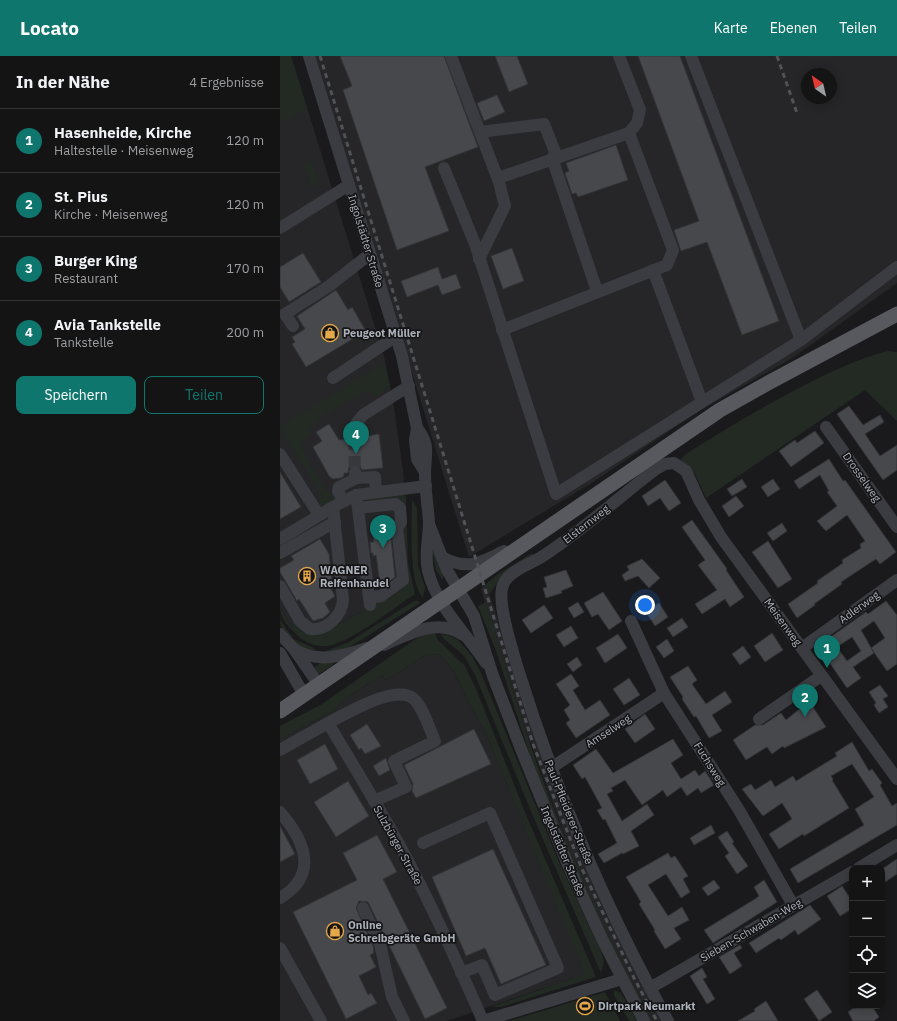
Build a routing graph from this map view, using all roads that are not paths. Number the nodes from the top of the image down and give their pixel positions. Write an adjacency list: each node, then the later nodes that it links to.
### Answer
1 (309, 56): 10 (street, Ingolstädter Straße)
2 (451, 56): 5 (street)
3 (619, 56): 6 (street)
4 (691, 56): 21 (street)
5 (480, 132): 7 (street); 9 (street)
6 (629, 133): 7 (street); 15 (street)
7 (554, 157): 9 (street); 16 (street)
8 (444, 168): 13 (street)
9 (498, 178): 13 (street)
10 (349, 185): 11 (street); 12 (street, Ingolstädter Straße)
11 (280, 228)
12 (370, 254): 18 (street); 20 (street, Ingolstädter Straße)
13 (479, 259): 19 (street)
14 (897, 267): 21 (street)
15 (653, 270): 16 (street); 24 (street)
16 (597, 291): 19 (street)
17 (897, 314): 39 (main road)
18 (293, 326)
19 (502, 330): 24 (street)
20 (395, 337): 22 (street); 23 (street, Ingolstädter Straße)
21 (801, 340): 24 (street)
22 (333, 378)
23 (409, 386): 26 (street); 29 (street, Ingolstädter Straße)
24 (702, 402)
25 (826, 427): 37 (street, Drosselweg)
26 (354, 438)
27 (280, 454): 34 (street)
28 (674, 463): 45 (street, Elsternweg); 51 (street, Meisenweg)
29 (426, 486): 30 (street); 36 (street, Ingolstädter Straße)
30 (376, 492): 31 (street); 32 (street)
31 (356, 495): 32 (street); 33 (street)
32 (338, 504): 34 (street); 35 (street)
33 (358, 508): 33 (street)
34 (318, 515): 38 (street)
35 (335, 522): 40 (street); 43 (street)
36 (429, 524): 41 (street, Ingolstädter Straße); 46 (street, Ingolstädter Straße)
37 (897, 526)
38 (280, 539)
39 (528, 541): 41 (street); 44 (main road)
40 (280, 553)
41 (442, 557): 44 (street, Ingolstädter Straße)
42 (897, 580): 51 (street, Adlerweg)
43 (280, 586)
44 (459, 590): 46 (main road); 55 (street, Ingolstädter Straße)
45 (501, 591): 64 (street, Paul-Pfleiderer-Straße)
46 (442, 602): 49 (street, Ingolstädter Straße); 50 (main road)
47 (631, 621): 58 (street, Fuchsweg)
48 (280, 634): 52 (street)
49 (467, 638): 53 (street); 55 (street, Ingolstädter Straße)
50 (388, 639): 52 (street); 53 (main road)
51 (802, 648): 56 (street, Meisenweg)
52 (294, 649): 57 (street)
53 (371, 650): 57 (main road)
54 (280, 653): 59 (street)
55 (493, 676): 77 (street, Ingolstädter Straße)
56 (821, 676): 61 (street); 65 (street, Meisenweg)
57 (319, 685): 59 (main road)
58 (664, 693): 64 (street, Amselweg); 73 (street, Fuchsweg)
59 (304, 695): 60 (main road)
60 (280, 711)
61 (759, 719)
62 (328, 722): 63 (street); 66 (street, Sulzbürger Straße); 66 (street)
63 (280, 750)
64 (551, 768): 78 (street, Paul-Pfleiderer-Straße)
65 (897, 779)
66 (374, 801): 76 (street, Sulzbürger Straße)
67 (280, 812): 72 (street)
68 (423, 843): 76 (street)
69 (897, 845): 70 (street)
70 (864, 865)
71 (849, 874): 73 (street, Sieben-Schwaben-Weg)
72 (280, 898)
73 (793, 905): 78 (street, Sieben-Schwaben-Weg)
74 (363, 908): 80 (street)
75 (280, 948): 79 (street)
76 (461, 972): 81 (street, Sulzbürger Straße)
77 (622, 979): 81 (street); 82 (street, Ingolstädter Straße)
78 (650, 988): 83 (street, Paul-Pfleiderer-Straße)
79 (321, 1021)
80 (404, 1021)
81 (483, 1021)
82 (644, 1021)
83 (668, 1021)

